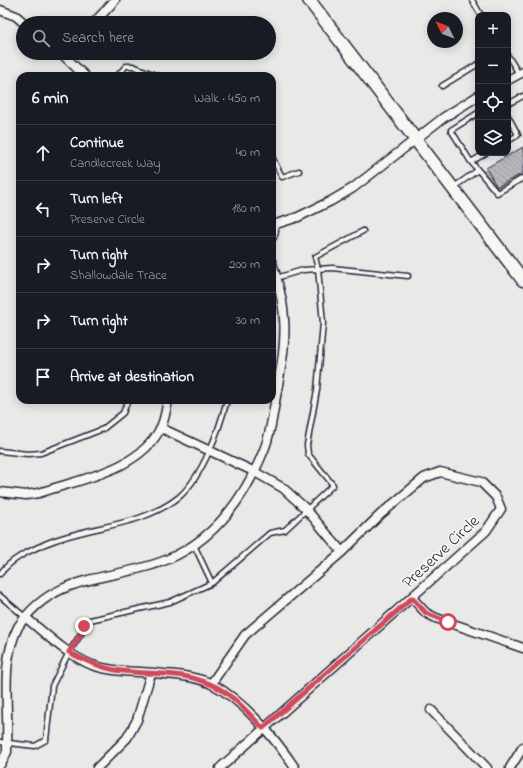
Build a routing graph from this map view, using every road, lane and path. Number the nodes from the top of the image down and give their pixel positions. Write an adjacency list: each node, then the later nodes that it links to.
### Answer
1 (115, 0): 7 (street)
2 (309, 0): 22 (main road)
3 (472, 0): 5 (lane)
4 (0, 10): 6 (street)
5 (479, 12)
6 (16, 16)
7 (100, 16)
8 (68, 60): 11 (street)
9 (511, 60): 14 (lane)
10 (475, 66): 16 (lane)
11 (81, 72)
12 (121, 72): 13 (lane)
13 (148, 72)
14 (521, 73): 15 (street)
15 (511, 78)
16 (442, 86)
17 (523, 96): 19 (lane)
18 (475, 98): 22 (street)
19 (511, 102)
20 (475, 115): 25 (lane)
21 (511, 122): 23 (lane)
22 (415, 139): 30 (main road); 31 (street)
23 (511, 139)
24 (481, 156): 25 (lane)
25 (471, 162): 27 (lane)
26 (276, 168): 28 (lane)
27 (478, 170): 29 (lane); 30 (lane)
28 (299, 171)
29 (523, 178)
30 (452, 188): 36 (main road)
31 (276, 223)
32 (363, 231): 33 (lane)
33 (318, 269): 34 (lane); 35 (lane); 47 (lane)
34 (408, 276)
35 (276, 278): 37 (street)
36 (523, 280)
37 (276, 397)
38 (126, 404): 44 (lane)
39 (167, 404): 42 (street)
40 (226, 404): 43 (lane)
41 (275, 404): 45 (street)
42 (161, 428): 43 (street); 46 (street)
43 (210, 450): 45 (street); 50 (lane)
44 (0, 451)
45 (253, 471): 47 (street); 48 (street)
46 (0, 492)
47 (306, 509): 49 (street); 51 (lane)
48 (194, 545): 51 (lane); 54 (street)
49 (342, 552): 53 (street, Preserve Circle); 58 (street, Preserve Circle)
50 (0, 574)
51 (212, 583): 56 (lane)
52 (0, 596): 54 (lane)
53 (412, 598): 55 (street); 60 (street, Preserve Circle)
54 (25, 618): 56 (street); 61 (street)
55 (523, 648)
56 (69, 652): 57 (street); 61 (lane)
57 (151, 673): 58 (street); 64 (street)
58 (211, 684): 60 (street)
59 (431, 710): 67 (street)
60 (263, 728): 65 (street, Preserve Circle); 66 (street)
61 (4, 743): 63 (street)
62 (523, 747): 68 (street)
63 (0, 765)
64 (97, 768)
65 (220, 768)
66 (295, 768)
67 (486, 768)
68 (510, 768)

